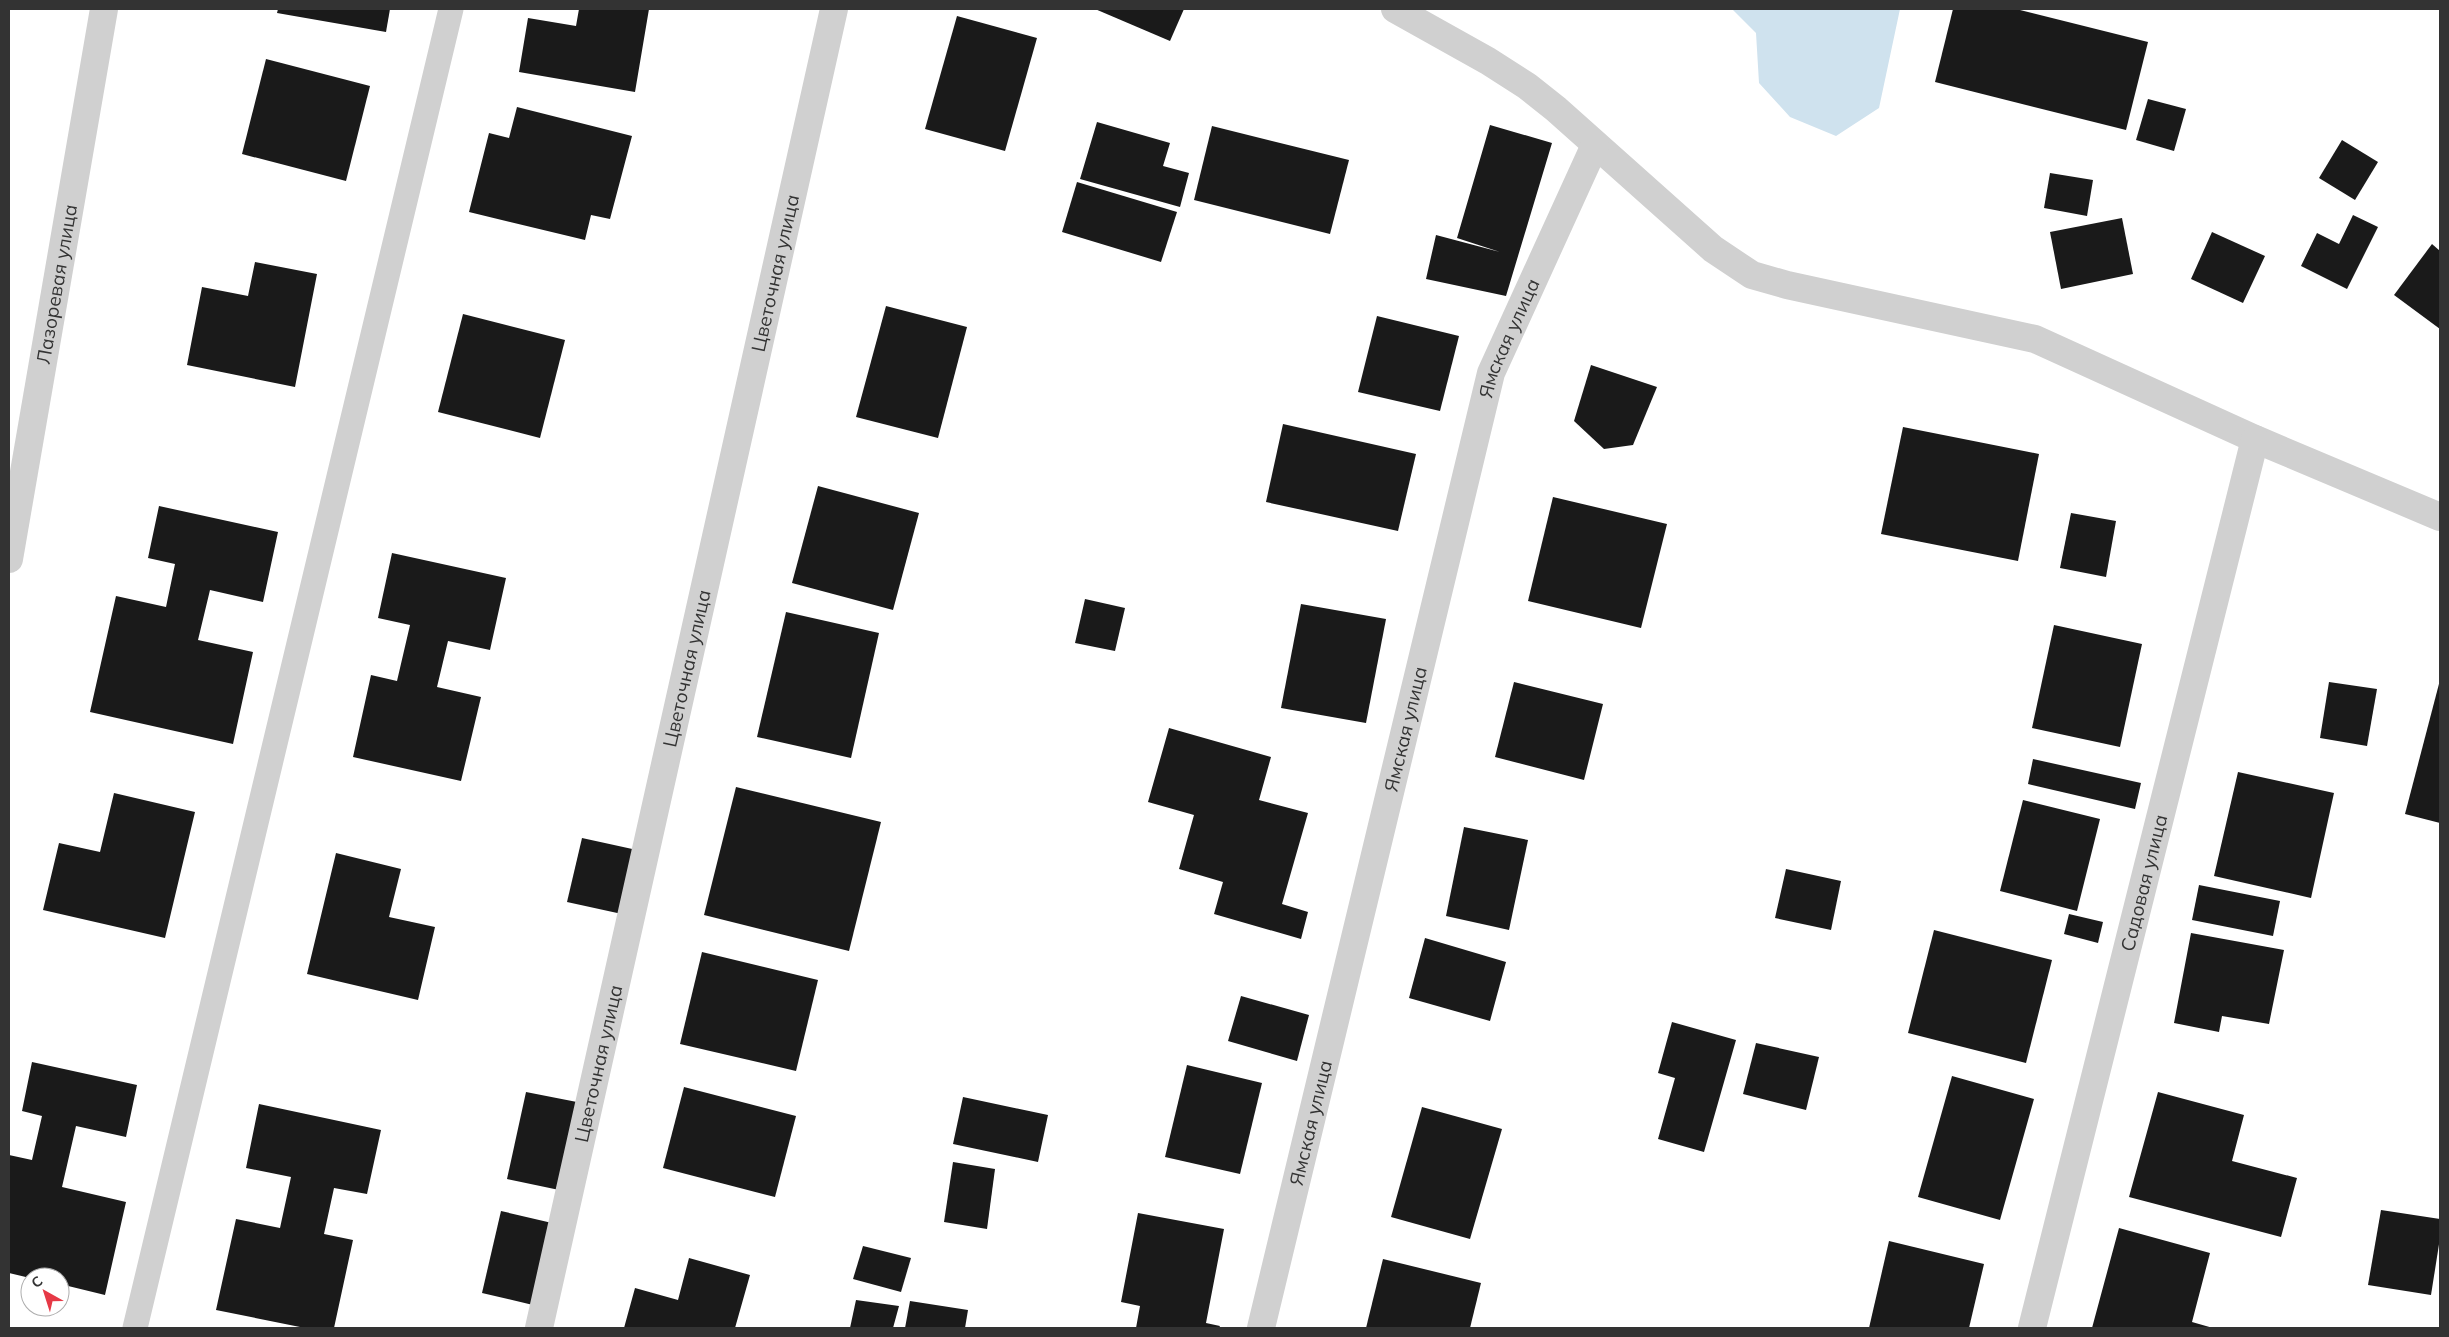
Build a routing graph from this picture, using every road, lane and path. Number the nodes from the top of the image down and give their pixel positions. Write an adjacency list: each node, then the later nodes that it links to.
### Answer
1 (104, 9): 8 (street, Лазоревая улица)
2 (451, 9): 9 (lane)
3 (834, 9): 10 (street, Цветочная улица)
4 (1395, 9): 5 (street)
5 (1596, 146): 6 (street); 11 (street, Ямская улица)
6 (2255, 439): 7 (street); 12 (street, Садовая улица)
7 (2440, 517)
8 (9, 559)
9 (135, 1328)
10 (540, 1328)
11 (1261, 1328)
12 (2032, 1328)

